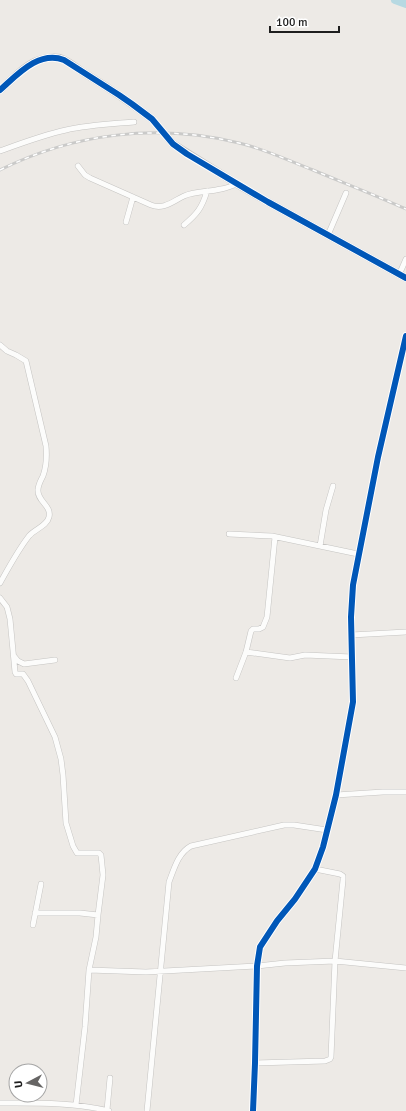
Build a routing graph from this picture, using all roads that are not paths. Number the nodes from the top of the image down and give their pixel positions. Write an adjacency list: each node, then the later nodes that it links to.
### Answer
1 (0, 90): 2 (street)
2 (152, 119)
3 (134, 122): 5 (street)
4 (168, 138): 7 (street)
5 (0, 151)
6 (78, 166): 10 (street)
7 (237, 184): 8 (street); 13 (street)
8 (207, 191): 10 (street); 12 (street)
9 (346, 193): 13 (street)
10 (133, 197): 11 (street)
11 (126, 222)
12 (184, 225)
13 (328, 235): 15 (street)
14 (406, 259): 15 (street)
15 (399, 275): 16 (street)
16 (406, 278)
17 (406, 336): 23 (street)
18 (0, 345): 24 (street)
19 (333, 486): 22 (street)
20 (229, 534): 21 (street)
21 (276, 536): 22 (street); 28 (street)
22 (320, 546): 23 (street)
23 (358, 554): 27 (street)
24 (0, 582)
25 (0, 598): 29 (street)
26 (406, 632): 27 (street)
27 (351, 635): 30 (street)
28 (246, 652): 30 (street); 32 (street)
29 (13, 656): 31 (street); 39 (street)
30 (352, 657): 34 (street)
31 (54, 660)
32 (236, 678)
33 (406, 792): 34 (street)
34 (336, 795): 35 (street)
35 (327, 830): 36 (street); 45 (street)
36 (315, 869): 41 (street); 42 (street)
37 (41, 884): 38 (street)
38 (35, 913): 39 (street); 40 (street)
39 (98, 916): 44 (street)
40 (33, 925)
41 (335, 961): 42 (street); 43 (street); 46 (street)
42 (257, 966): 45 (street); 46 (street)
43 (406, 968)
44 (89, 970): 45 (street); 49 (street)
45 (160, 971): 51 (street)
46 (255, 1063): 52 (street)
47 (110, 1078): 50 (street)
48 (0, 1103): 49 (street)
49 (76, 1105): 50 (street)
50 (108, 1111)
51 (146, 1111)
52 (253, 1111)

